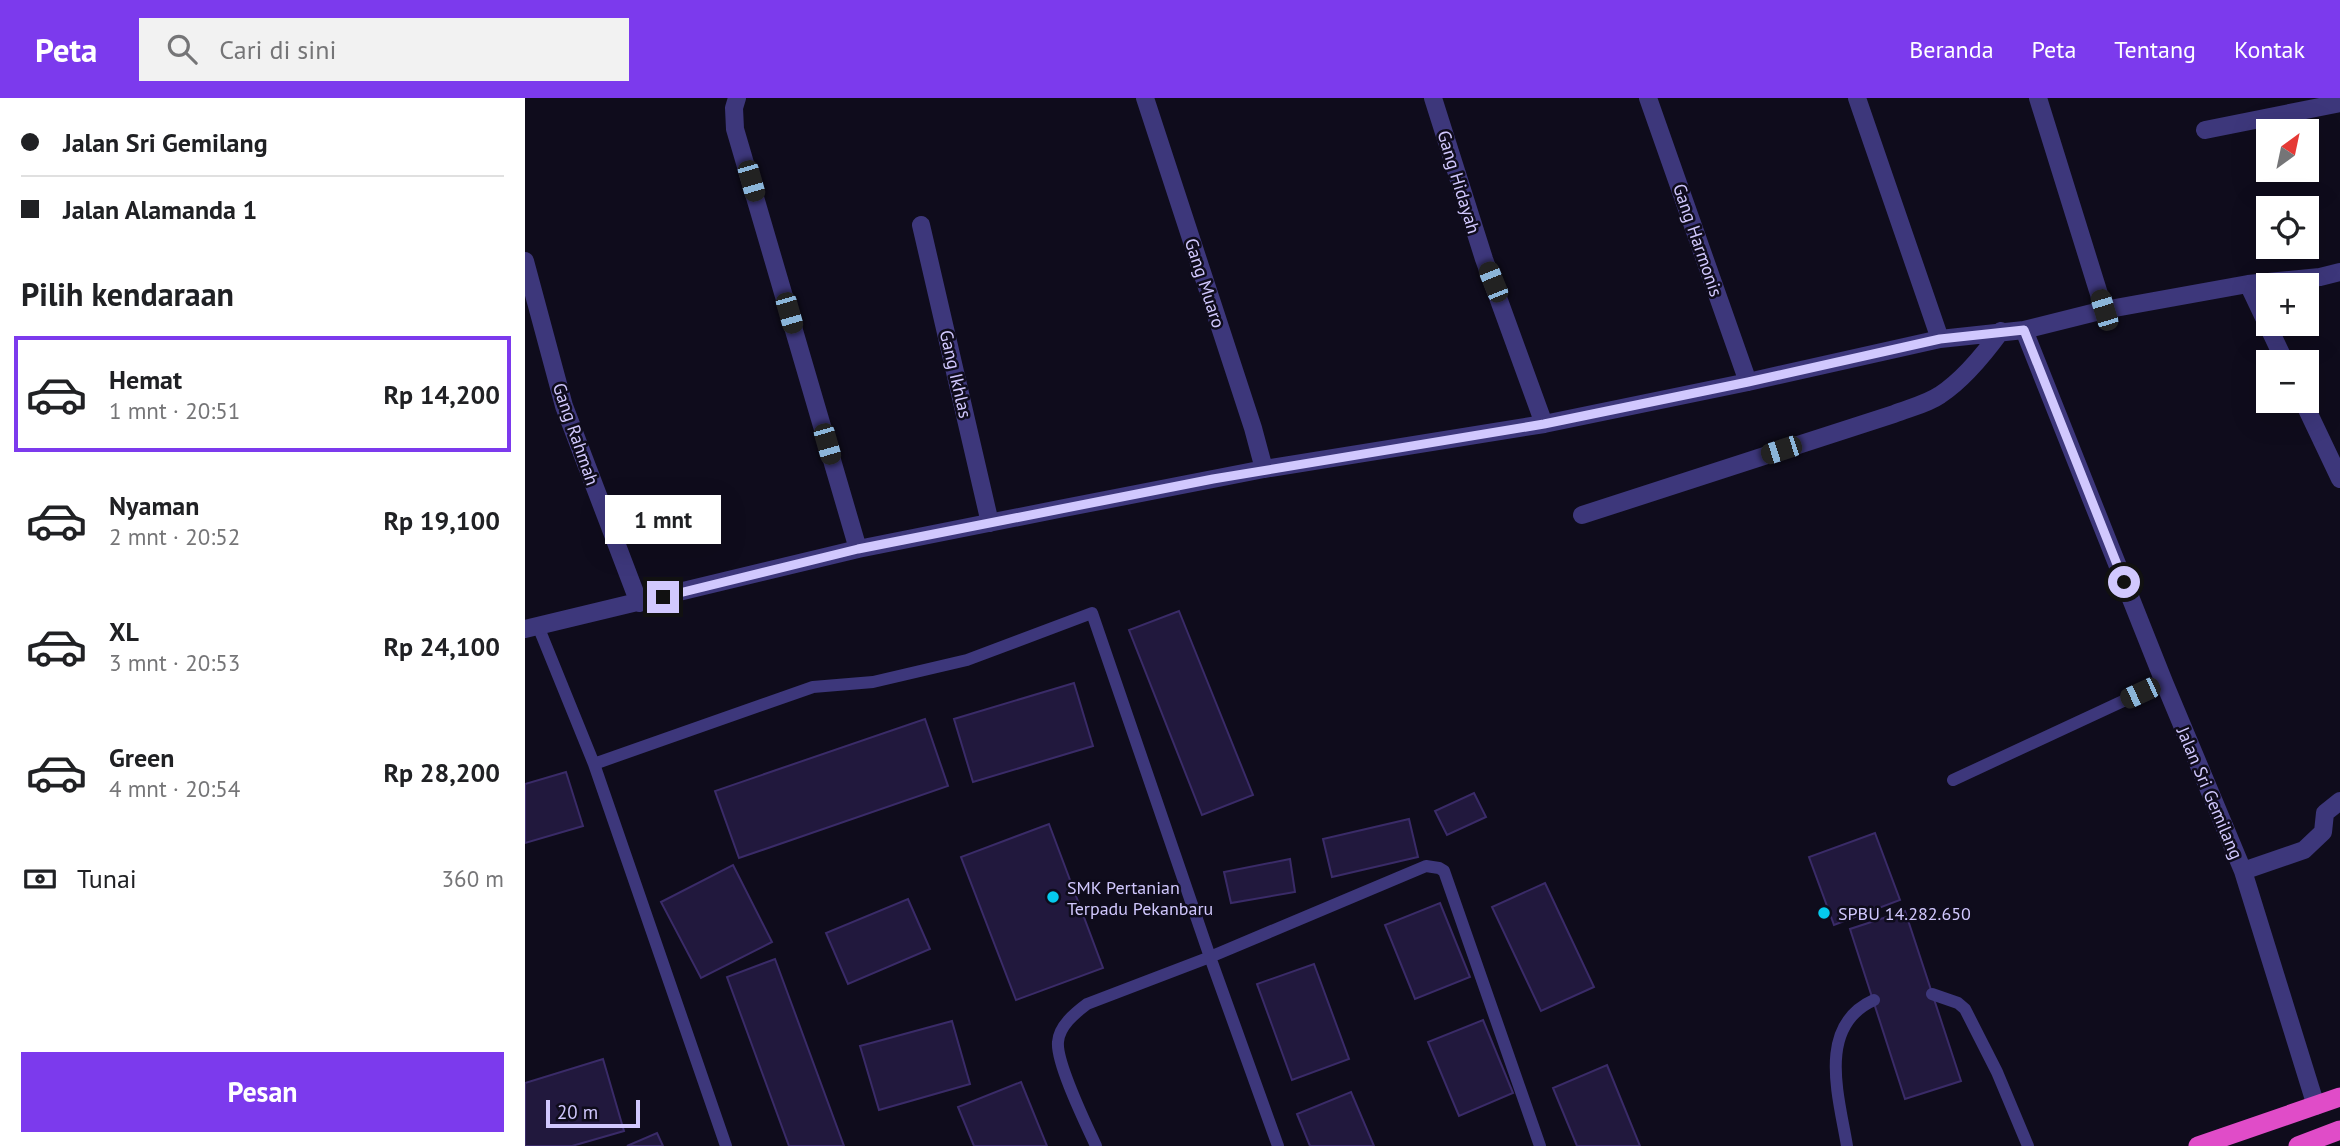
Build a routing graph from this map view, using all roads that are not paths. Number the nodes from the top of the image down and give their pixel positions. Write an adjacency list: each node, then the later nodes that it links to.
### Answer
1 (1146, 98): 21 (street, Gang Muaro)
2 (1433, 98): 20 (street, Gang Hidayah)
3 (1648, 98): 18 (street, Gang Harmonis)
4 (1857, 98): 16 (street)
5 (2038, 98): 13 (street)
6 (735, 100): 25 (street)
7 (2340, 103): 8 (street)
8 (2205, 130)
9 (921, 225): 24 (street, Gang Ikhlas)
10 (525, 261): 26 (street, Gang Rahmah)
11 (2340, 272): 12 (street)
12 (2248, 284): 13 (street); 17 (street)
13 (2104, 310): 14 (street)
14 (2024, 330): 15 (street); 28 (street, Jalan Sri Gemilang)
15 (2001, 331): 16 (street); 23 (street)
16 (1940, 339): 18 (street)
17 (2279, 350)
18 (1748, 382): 20 (street)
19 (2309, 413): 22 (street)
20 (1544, 424): 21 (street)
21 (1263, 469): 24 (street)
22 (2340, 479)
23 (1581, 516)
24 (990, 523): 25 (street)
25 (858, 549): 26 (street)
26 (639, 603): 27 (street)
27 (531, 627): 29 (lane)
28 (2164, 682): 30 (lane); 32 (street, Jalan Sri Gemilang)
29 (594, 764): 33 (lane); 39 (lane)
30 (1953, 780)
31 (2340, 801): 32 (street)
32 (2243, 871): 37 (street, Jalan Sri Gemilang)
33 (1210, 957): 40 (lane); 41 (lane); 42 (lane)
34 (1932, 994): 44 (lane)
35 (1874, 1000): 43 (lane)
36 (2340, 1097): 37 (highway)
37 (2316, 1106): 45 (highway)
38 (2340, 1130): 46 (highway)
39 (726, 1146)
40 (1095, 1146)
41 (1278, 1146)
42 (1541, 1146)
43 (1847, 1146)
44 (2028, 1146)
45 (2198, 1146)
46 (2298, 1146)

